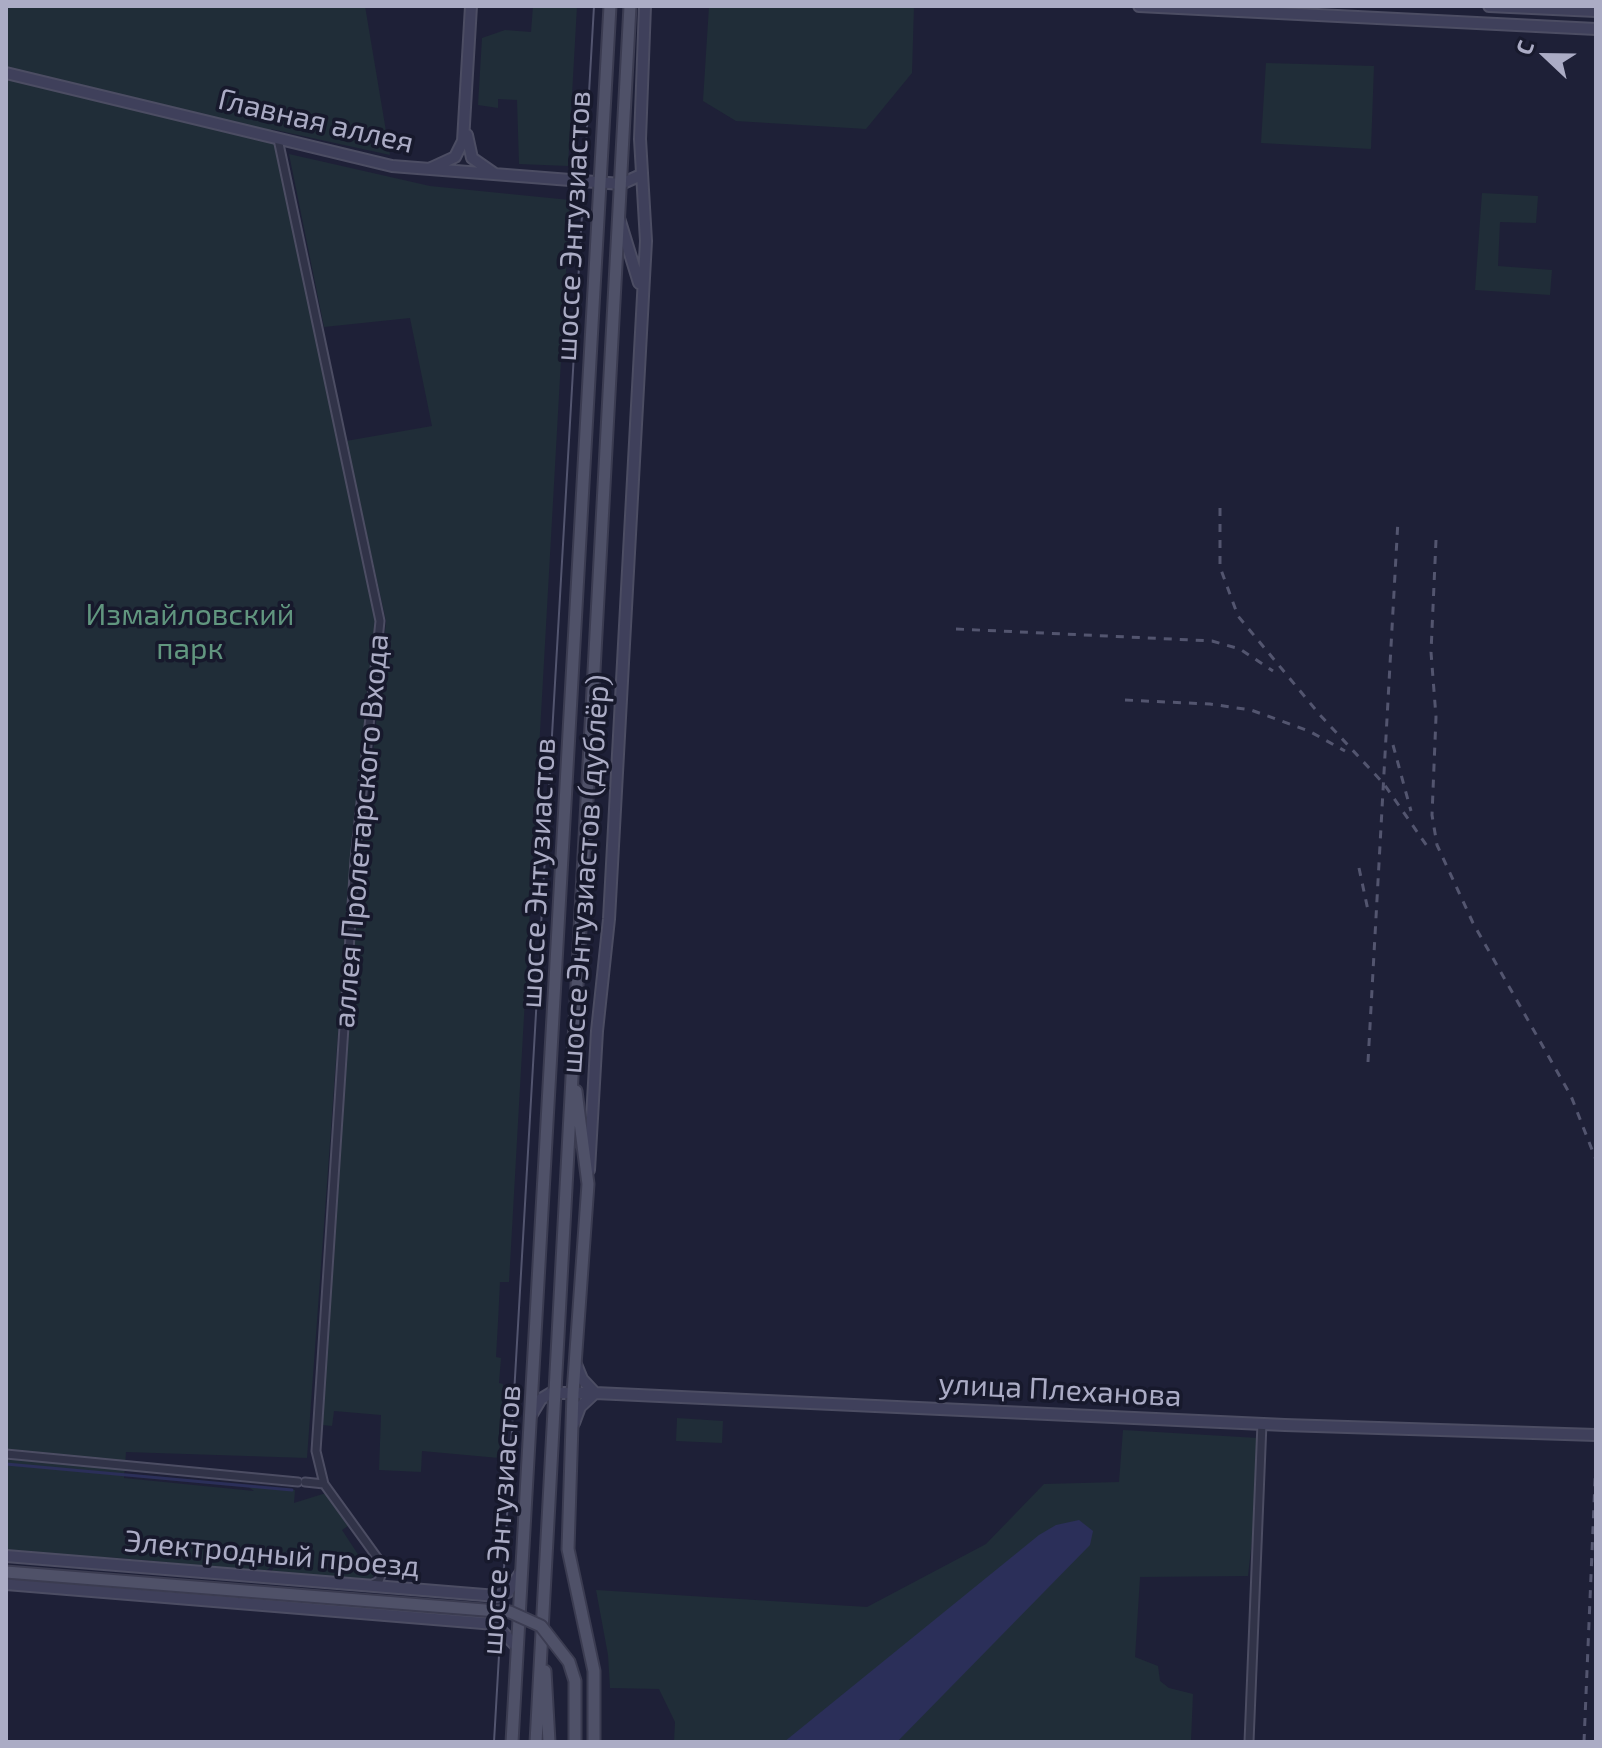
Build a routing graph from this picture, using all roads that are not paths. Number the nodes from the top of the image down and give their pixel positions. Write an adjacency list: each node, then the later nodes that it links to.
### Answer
1 (471, 6): 12 (main road)
2 (610, 6): 17 (main road, шоссе Энтузиастов)
3 (630, 6): 18 (main road, шоссе Энтузиастов)
4 (645, 6): 16 (main road, шоссе Энтузиастов (дублёр))
5 (1139, 6): 9 (main road)
6 (1489, 6): 7 (main road)
7 (1558, 8): 8 (main road); 9 (main road)
8 (1596, 11)
9 (1557, 28): 10 (main road)
10 (1596, 29)
11 (6, 73): 13 (main road, Главная аллея)
12 (466, 111): 14 (main road); 15 (main road)
13 (278, 139): 14 (main road, Главная аллея); 32 (street, аллея Пролетарского Входа)
14 (424, 170): 15 (main road, Главная аллея)
15 (497, 175): 17 (main road, Главная аллея)
16 (641, 175): 18 (main road); 20 (main road, шоссе Энтузиастов (дублёр))
17 (600, 182): 18 (main road, Главная аллея); 27 (main road, шоссе Энтузиастов)
18 (621, 184): 19 (main road, шоссе Энтузиастов)
19 (619, 218): 20 (main road); 21 (main road, шоссе Энтузиастов)
20 (643, 300): 22 (main road, шоссе Энтузиастов (дублёр))
21 (573, 1071): 22 (main road); 24 (main road, шоссе Энтузиастов)
22 (588, 1184): 23 (main road, шоссе Энтузиастов (дублёр))
23 (575, 1368): 24 (main road); 25 (main road, шоссе Энтузиастов (дублёр)); 26 (main road)
24 (555, 1392): 25 (main road, улица Плеханова); 27 (main road); 42 (main road, шоссе Энтузиастов)
25 (573, 1393): 26 (main road, улица Плеханова); 29 (main road, шоссе Энтузиастов (дублёр))
26 (595, 1393): 28 (main road, улица Плеханова); 29 (main road)
27 (532, 1414): 35 (main road, шоссе Энтузиастов)
28 (1262, 1423): 30 (main road, улица Плеханова); 49 (street)
29 (572, 1427): 48 (main road, шоссе Энтузиастов (дублёр))
30 (1596, 1435)
31 (6, 1454): 32 (street)
32 (324, 1484): 39 (street, аллея Пролетарского Входа)
33 (6, 1556): 34 (main road, Электродный проезд)
34 (56, 1560): 37 (main road, Электродный проезд); 40 (main road)
35 (522, 1570): 39 (main road, Электродный проезд); 43 (main road, шоссе Энтузиастов)
36 (6, 1572): 47 (main road, bridge)
37 (220, 1574): 39 (main road, Электродный проезд); 41 (main road)
38 (6, 1584): 40 (main road, Электродный проезд)
39 (369, 1586)
40 (56, 1588): 41 (main road, Электродный проезд)
41 (218, 1602): 43 (main road, Электродный проезд)
42 (542, 1636): 45 (main road, шоссе Энтузиастов); 46 (main road)
43 (517, 1647): 44 (main road, шоссе Энтузиастов)
44 (512, 1742)
45 (536, 1742)
46 (549, 1742)
47 (575, 1742)
48 (594, 1742)
49 (1249, 1742)

